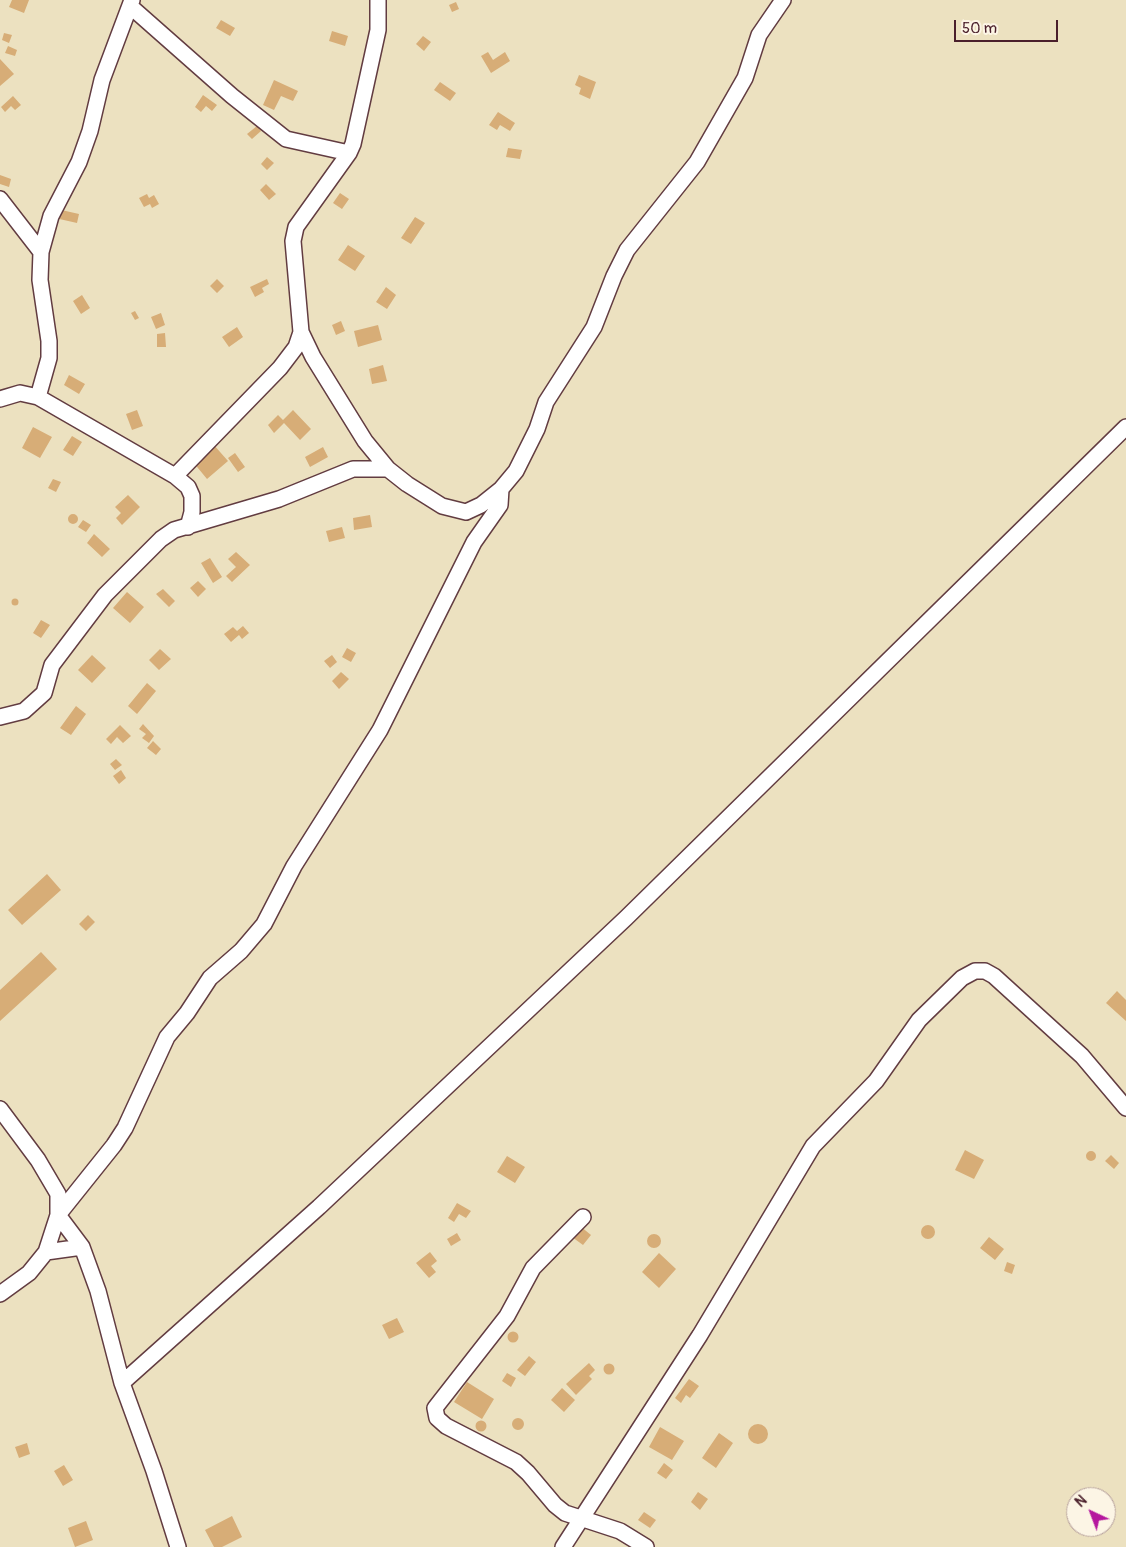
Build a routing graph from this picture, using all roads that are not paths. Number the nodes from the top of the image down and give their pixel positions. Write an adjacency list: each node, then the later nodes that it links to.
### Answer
1 (378, 0): 4 (street)
2 (783, 0): 15 (street)
3 (131, 3): 4 (street); 6 (street)
4 (349, 153): 7 (street)
5 (0, 199): 6 (street)
6 (41, 252): 8 (street)
7 (301, 332): 11 (street); 14 (street)
8 (38, 397): 9 (street); 14 (street)
9 (0, 399)
10 (1126, 427): 25 (street)
11 (364, 442): 12 (street); 13 (street)
12 (353, 469): 13 (street); 16 (street)
13 (388, 469): 15 (street)
14 (175, 476): 16 (street)
15 (501, 489): 20 (street)
16 (188, 527): 17 (street)
17 (0, 717)
18 (1126, 1108): 26 (street)
19 (0, 1109): 20 (street)
20 (58, 1215): 22 (street); 23 (street)
21 (583, 1217): 26 (street)
22 (82, 1247): 23 (street); 25 (street)
23 (46, 1252): 24 (street)
24 (0, 1294)
25 (122, 1383): 27 (street)
26 (581, 1518): 28 (street); 29 (street)
27 (178, 1547)
28 (563, 1547)
29 (646, 1547)

